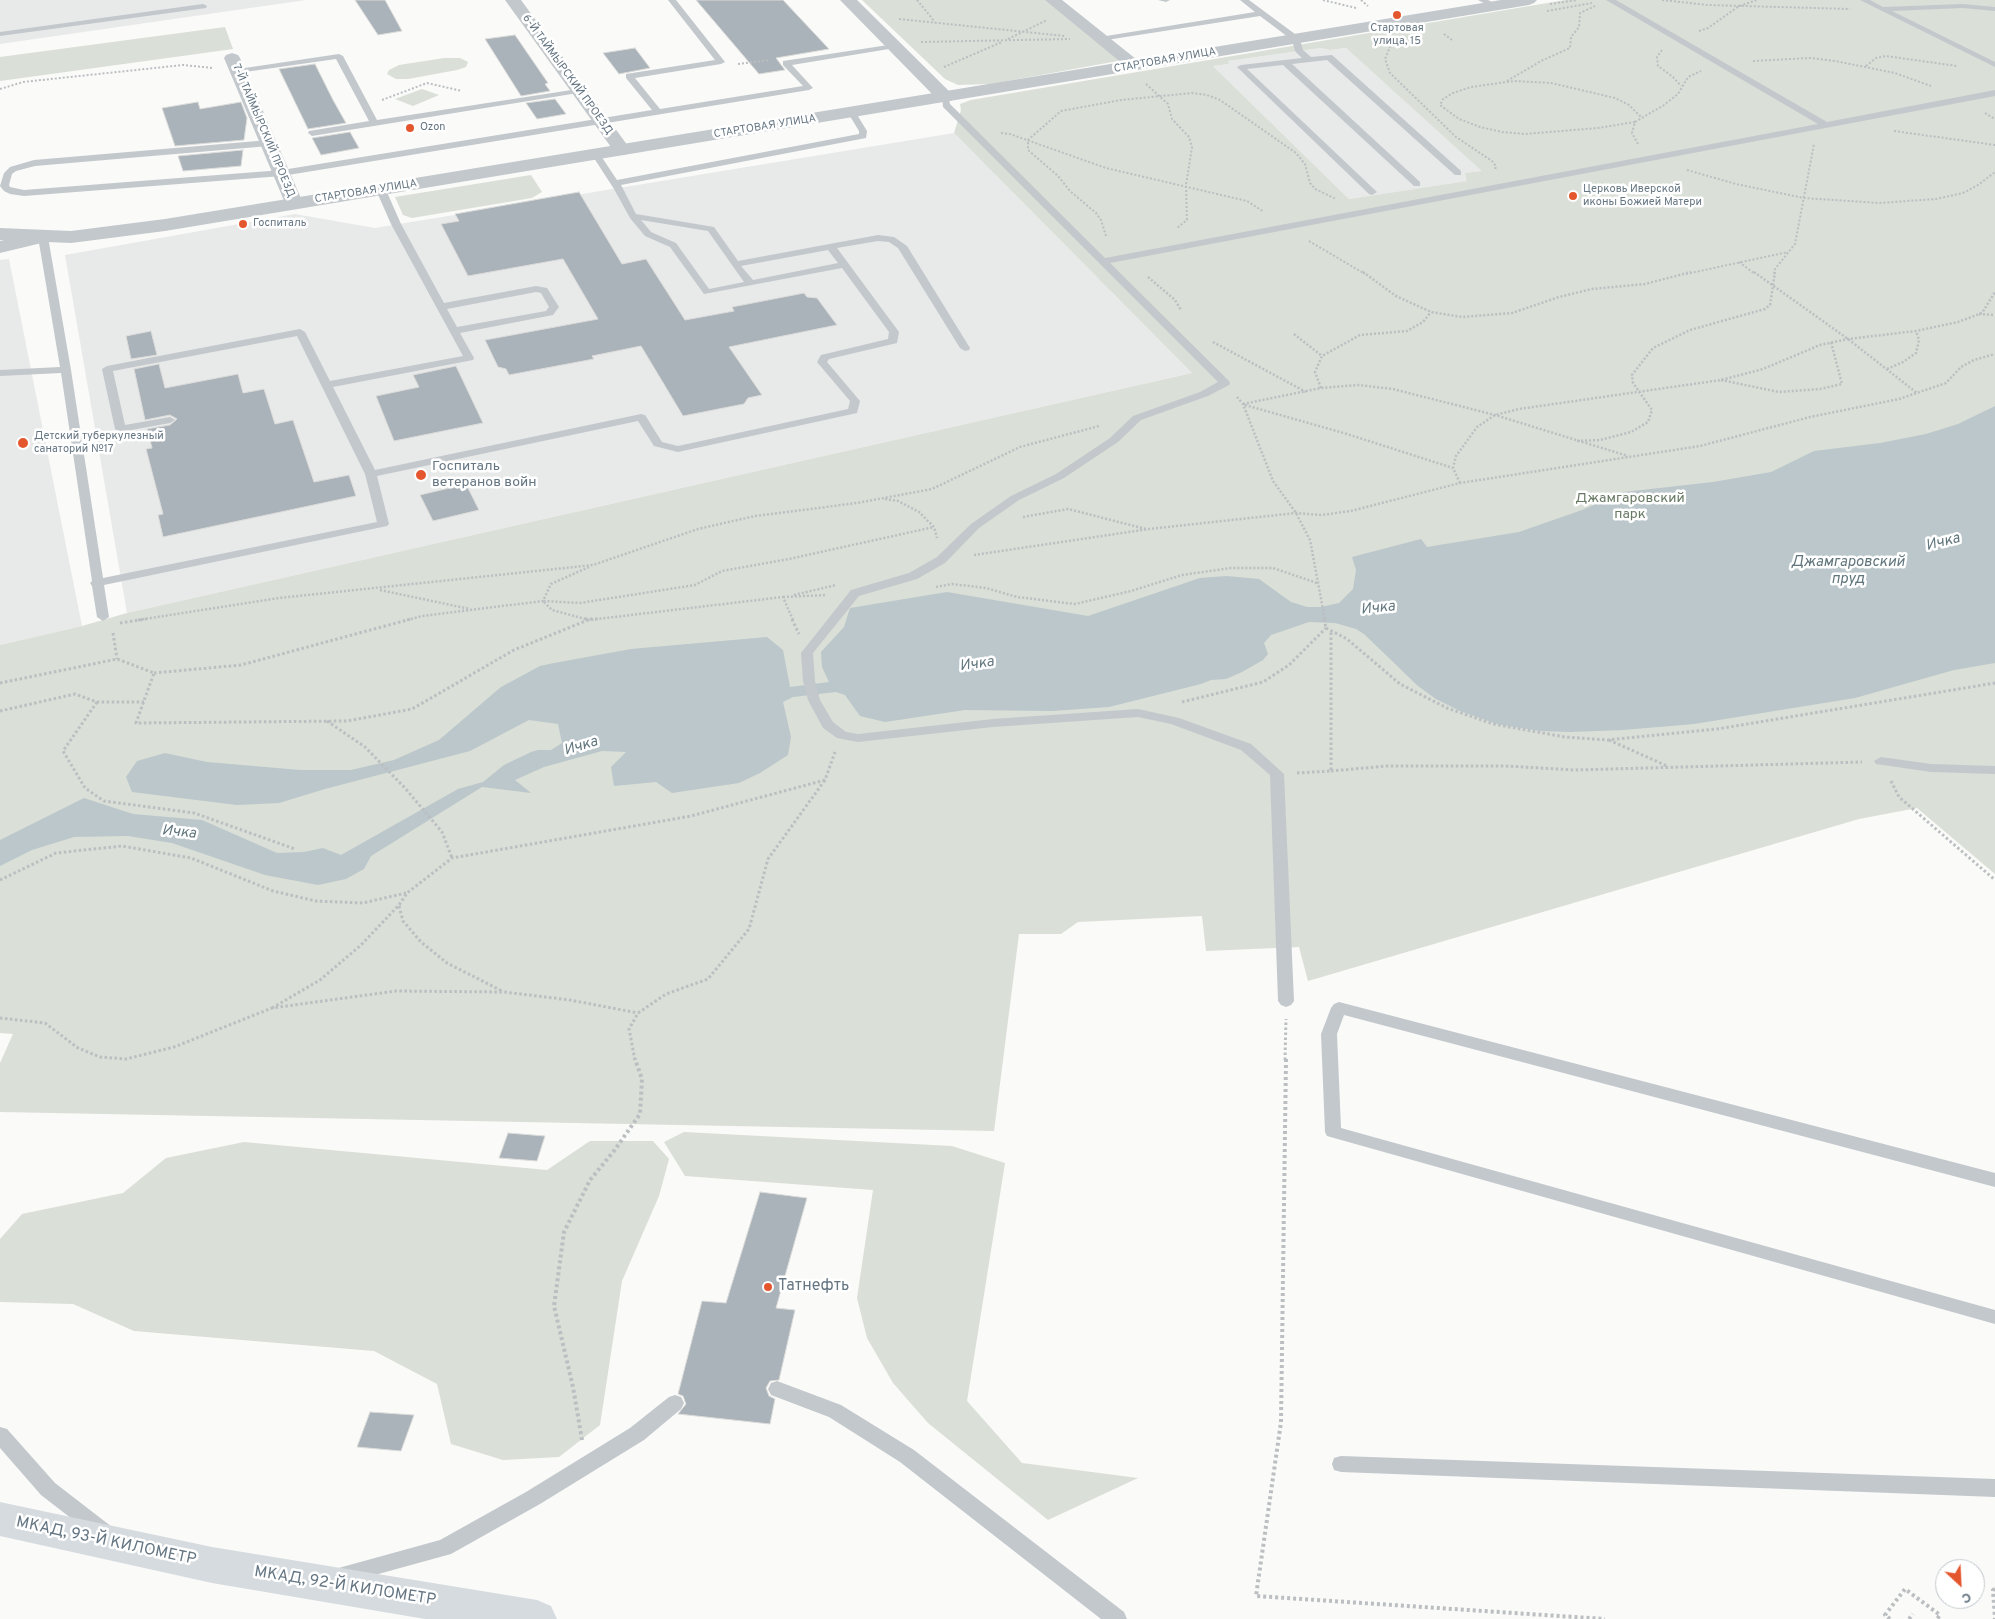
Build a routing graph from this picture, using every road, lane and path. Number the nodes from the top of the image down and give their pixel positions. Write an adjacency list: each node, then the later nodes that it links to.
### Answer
1 (513, 0): 43 (street, 6-Й ТАЙМЫРСКИЙ ПРОЕЗД)
2 (672, 0): 31 (lane)
3 (848, 0): 29 (street)
4 (916, 0): 22 (path)
5 (1162, 0): 6 (lane)
6 (1166, 0)
7 (1244, 0): 21 (lane)
8 (1323, 0): 17 (path)
9 (1529, 0): 14 (street, СТАРТОВАЯ УЛИЦА)
10 (1662, 0): 18 (path)
11 (1864, 0): 18 (lane)
12 (1612, 1): 40 (path); 54 (lane)
13 (1593, 2): 20 (path)
14 (1489, 3): 25 (street, СТАРТОВАЯ УЛИЦА)
15 (1059, 5): 22 (path); 24 (street)
16 (203, 6): 23 (lane)
17 (1358, 8)
18 (1881, 9): 19 (lane); 35 (lane)
19 (1995, 9)
20 (1545, 12)
21 (1262, 13): 24 (lane); 25 (lane)
22 (1026, 32): 24 (path); 27 (path)
23 (0, 34)
24 (1100, 39): 27 (path); 39 (street)
25 (1296, 39): 30 (lane); 39 (street, СТАРТОВАЯ УЛИЦА)
26 (1398, 39): 65 (path)
27 (1006, 40): 28 (path); 38 (path)
28 (912, 42)
29 (895, 46): 33 (lane); 46 (street)
30 (1309, 59): 32 (lane); 64 (lane)
31 (721, 62): 33 (path); 48 (lane)
32 (1285, 62): 67 (lane); 70 (lane)
33 (786, 63): 48 (lane)
34 (235, 64): 42 (path); 47 (lane); 59 (street, 7-Й ТАЙМЫРСКИЙ ПРОЕЗД)
35 (1995, 65)
36 (1866, 66): 37 (path)
37 (1957, 66)
38 (941, 68)
39 (1138, 72): 45 (path); 46 (street, СТАРТОВАЯ УЛИЦА)
40 (1506, 82): 50 (path); 52 (path)
41 (427, 83): 47 (path)
42 (0, 89)
43 (578, 90): 51 (street, 6-Й ТАЙМЫРСКИЙ ПРОЕЗД); 53 (lane)
44 (1995, 93): 54 (lane)
45 (1158, 96): 58 (path); 68 (path); 71 (path)
46 (945, 97): 49 (street, СТАРТОВАЯ УЛИЦА); 55 (lane)
47 (365, 106): 53 (lane)
48 (658, 112): 51 (lane)
49 (852, 112): 61 (street, СТАРТОВАЯ УЛИЦА); 66 (lane)
50 (1642, 118)
51 (601, 122): 61 (street, 6-Й ТАЙМЫРСКИЙ ПРОЕЗД); 63 (lane)
52 (1635, 122)
53 (374, 123): 57 (lane)
54 (1826, 125): 74 (lane); 80 (path)
55 (970, 129): 58 (path); 82 (lane)
56 (1888, 131): 60 (path)
57 (312, 133)
58 (1028, 140): 68 (path); 81 (path)
59 (269, 143): 63 (street, 7-Й ТАЙМЫРСКИЙ ПРОЕЗД); 63 (lane)
60 (1995, 144)
61 (622, 150): 62 (street, СТАРТОВАЯ УЛИЦА)
62 (596, 154): 66 (lane); 69 (street, СТАРТОВАЯ УЛИЦА)
63 (282, 173): 72 (street, 7-Й ТАЙМЫРСКИЙ ПРОЕЗД)
64 (1458, 173)
65 (1490, 176)
66 (614, 183): 73 (lane)
67 (1417, 184)
68 (1186, 185): 74 (path); 79 (path)
69 (381, 190): 72 (street, СТАРТОВАЯ УЛИЦА); 89 (lane)
70 (1372, 192)
71 (1337, 200)
72 (294, 204): 76 (street, СТАРТОВАЯ УЛИЦА)
73 (633, 216): 84 (lane); 86 (lane)
74 (1283, 227): 79 (lane); 90 (path)
75 (0, 234): 76 (street, СТАРТОВАЯ УЛИЦА)
76 (43, 238): 78 (street); 104 (lane)
77 (830, 246): 84 (lane); 85 (lane); 100 (lane)
78 (0, 247)
79 (1165, 249): 81 (lane)
80 (1788, 252): 83 (path); 87 (path)
81 (1119, 258): 82 (lane); 93 (path)
82 (1104, 261): 107 (lane)
83 (1739, 262): 87 (path); 90 (path)
84 (734, 264): 86 (lane)
85 (843, 265): 86 (lane); 120 (lane)
86 (750, 283)
87 (1772, 285): 97 (path); 111 (path)
88 (1995, 292): 91 (path)
89 (441, 308): 94 (lane); 94 (lane)
90 (1431, 312): 102 (path)
91 (1978, 314): 92 (path); 95 (path)
92 (1995, 316)
93 (1185, 317)
94 (454, 331): 108 (lane)
95 (1916, 331): 97 (path); 103 (path)
96 (1294, 334): 102 (path)
97 (1848, 339): 99 (path); 103 (path)
98 (1211, 341): 110 (path)
99 (1831, 342): 106 (path); 106 (path)
100 (965, 348)
101 (1995, 354): 112 (path)
102 (1322, 356): 109 (path)
103 (1887, 369): 112 (path)
104 (66, 370): 105 (lane); 130 (lane)
105 (0, 373)
106 (1721, 380): 111 (path)
107 (1225, 382): 113 (path); 115 (lane)
108 (326, 385): 116 (lane); 120 (lane)
109 (1321, 388): 110 (path); 114 (path)
110 (1306, 392): 113 (path)
111 (1641, 392): 114 (path); 117 (path)
112 (1918, 393): 118 (path)
113 (1243, 404): 119 (path); 123 (path)
114 (1495, 415): 117 (path); 119 (path)
115 (1136, 418): 122 (path); 124 (lane)
116 (170, 420)
117 (1577, 441): 118 (path)
118 (1631, 457): 121 (path)
119 (1452, 468): 121 (path)
120 (371, 474): 130 (lane)
121 (1460, 483): 123 (path)
122 (881, 499): 125 (path); 129 (path)
123 (1296, 513): 126 (path); 131 (path)
124 (975, 526): 126 (path); 128 (lane)
125 (934, 527): 127 (path); 137 (path)
126 (1149, 529): 128 (path)
127 (938, 542)
128 (941, 560): 135 (lane)
129 (593, 565): 134 (path); 137 (path)
130 (96, 583): 139 (lane)
131 (1317, 583): 133 (path); 141 (path)
132 (836, 585): 136 (path)
133 (934, 587)
134 (378, 590): 138 (path); 144 (path)
135 (855, 594): 136 (path); 143 (lane)
136 (783, 598): 140 (path); 143 (path)
137 (543, 601): 138 (path); 140 (path)
138 (473, 610): 145 (path)
139 (102, 617)
140 (589, 620): 152 (path)
141 (1326, 628): 142 (path); 151 (path)
142 (1331, 631): 154 (path); 158 (path)
143 (807, 653): 153 (lane)
144 (117, 659): 145 (path); 146 (path)
145 (154, 673): 149 (path)
146 (0, 683)
147 (1995, 683): 154 (path)
148 (98, 702): 149 (path); 150 (path); 161 (path)
149 (144, 702): 152 (path)
150 (0, 711)
151 (1138, 713): 153 (lane); 159 (lane)
152 (327, 721): 162 (path)
153 (842, 735): 160 (path)
154 (1608, 740): 156 (path)
155 (1881, 762): 156 (path); 157 (lane); 164 (path)
156 (1670, 768): 158 (path)
157 (1995, 770)
158 (1331, 771): 159 (path)
159 (1277, 774): 168 (lane)
160 (825, 780): 162 (path); 170 (path)
161 (294, 849)
162 (452, 858): 165 (path)
163 (0, 880): 165 (path)
164 (1995, 880)
165 (407, 893): 166 (path)
166 (399, 905): 167 (path); 169 (path)
167 (504, 992): 169 (path); 170 (path)
168 (1286, 1001): 188 (path)
169 (272, 1008): 171 (path)
170 (638, 1013): 178 (path)
171 (0, 1018)
172 (1995, 1180): 173 (lane)
173 (1995, 1317)
174 (777, 1389): 187 (lane)
175 (675, 1403): 178 (lane)
176 (0, 1435): 181 (lane)
177 (1340, 1464): 179 (lane)
178 (586, 1466): 183 (lane)
179 (1995, 1488)
180 (0, 1519): 181 (highway, МКАД, 93-Й КИЛОМЕТР)
181 (121, 1545): 182 (highway, МКАД, 93-Й КИЛОМЕТР)
182 (212, 1565): 183 (highway, МКАД, 92-Й КИЛОМЕТР)
183 (317, 1582): 186 (highway, МКАД, 92-Й КИЛОМЕТР)
184 (1995, 1589): 192 (path)
185 (1914, 1617): 190 (path)
186 (537, 1619)
187 (1117, 1619)
188 (1605, 1619)
189 (1890, 1619): 191 (path)
190 (1909, 1619)
191 (1937, 1619)
192 (1995, 1619)

